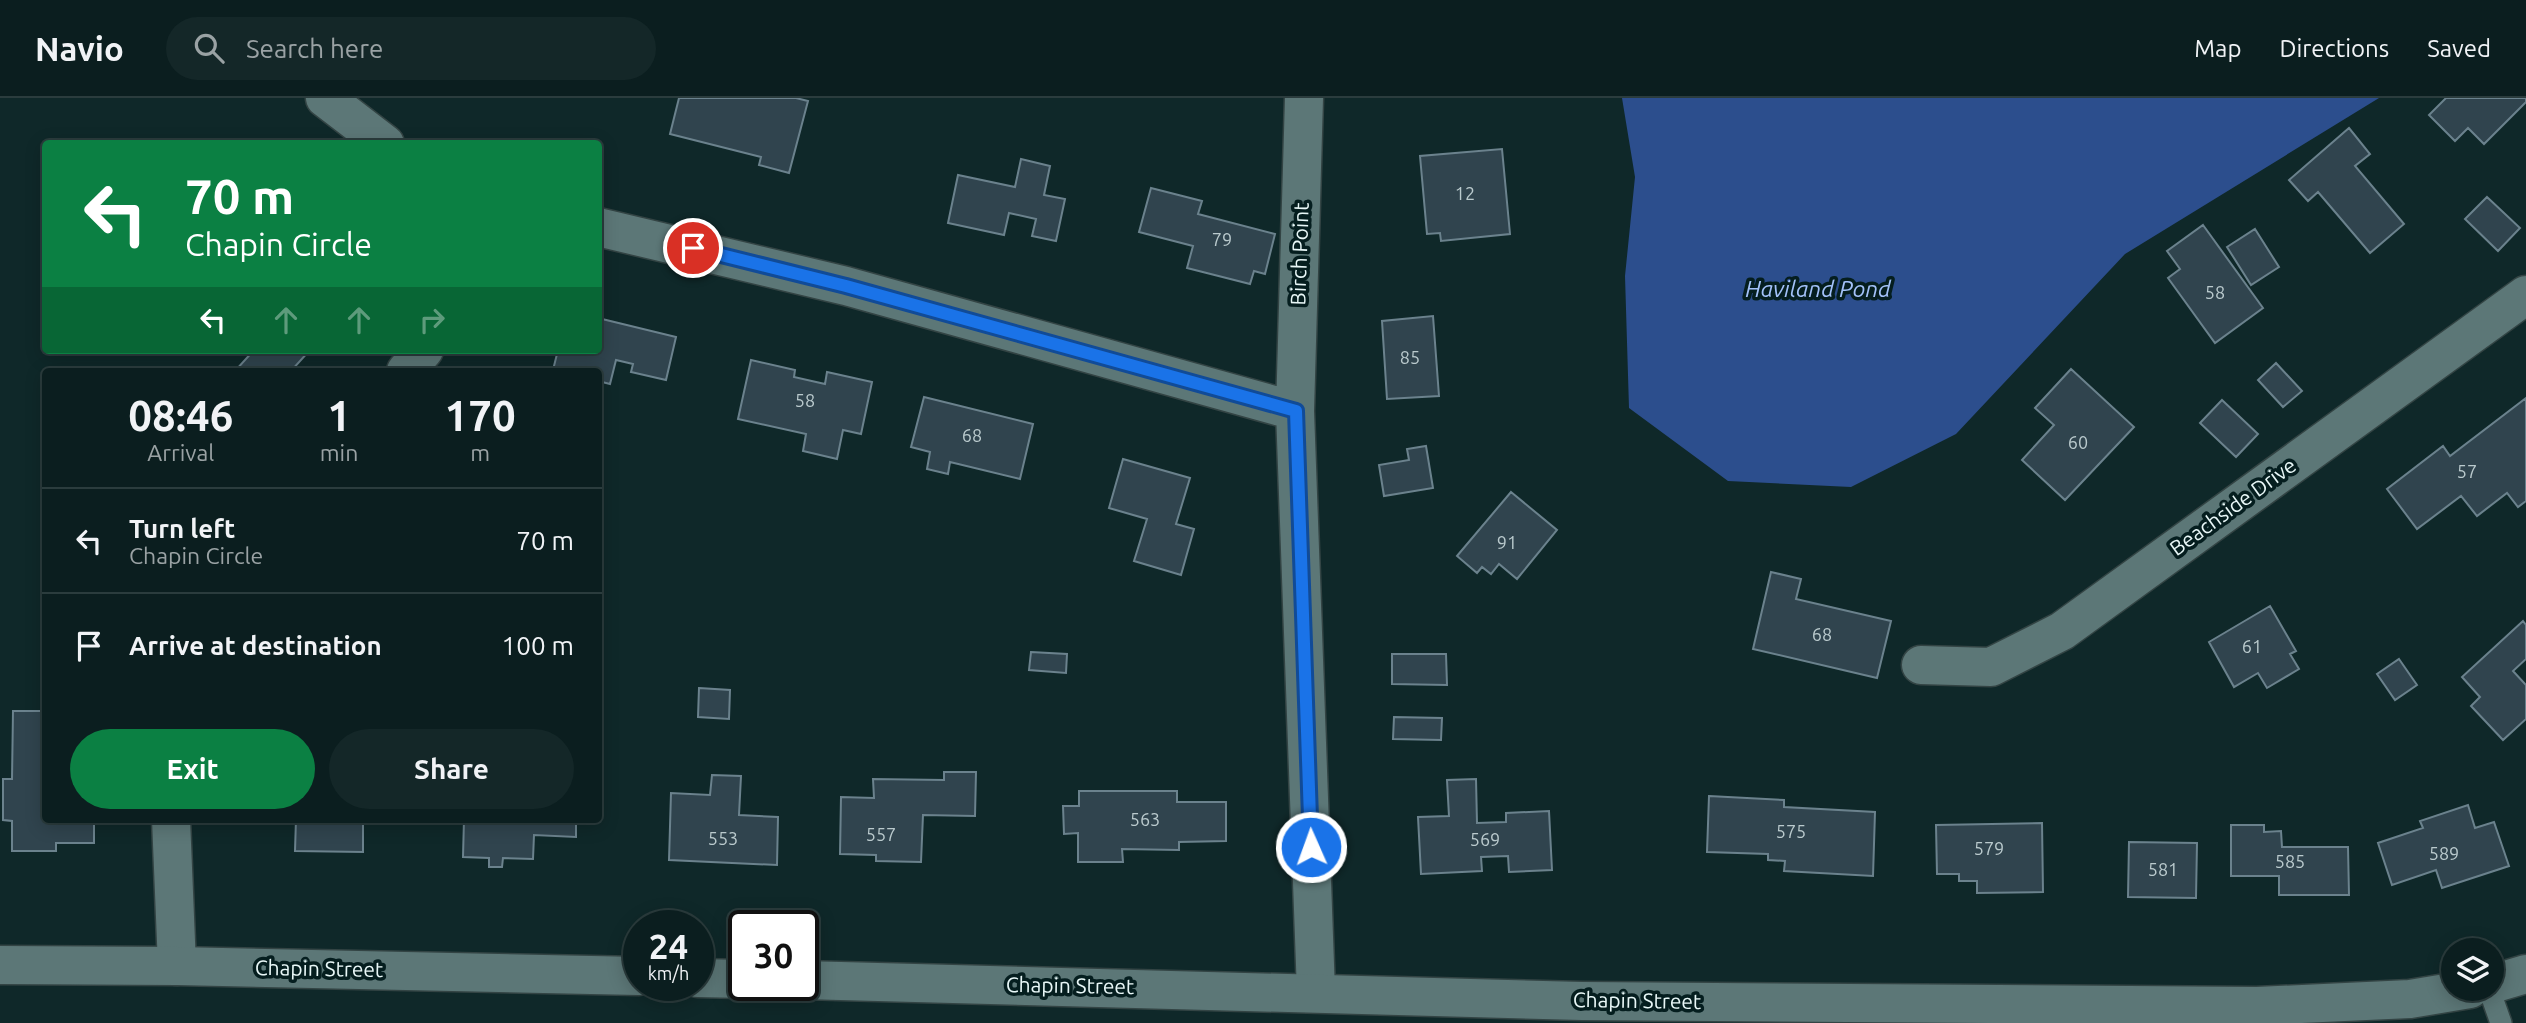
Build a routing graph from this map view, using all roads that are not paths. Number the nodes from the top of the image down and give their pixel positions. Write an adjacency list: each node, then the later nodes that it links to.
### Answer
1 (326, 98): 3 (street)
2 (1304, 98): 8 (street, Birch Point)
3 (380, 140)
4 (602, 228): 8 (street)
5 (2526, 295): 9 (street, Beachside Drive)
6 (420, 354): 7 (street)
7 (408, 368)
8 (1296, 411): 17 (street, Birch Point)
9 (1921, 665)
10 (170, 823): 12 (street)
11 (0, 965): 12 (street, Chapin Street)
12 (177, 966): 14 (street, Chapin Street)
13 (2526, 974): 16 (street)
14 (623, 976)
15 (819, 980): 17 (street, Chapin Street)
16 (2504, 980)
17 (1316, 992): 20 (street, Chapin Street)
18 (2441, 994): 21 (street, Chapin Street)
19 (2493, 1001): 22 (lane)
20 (1582, 1012): 21 (street, Chapin Street)
21 (2320, 1013)
22 (2501, 1023)

